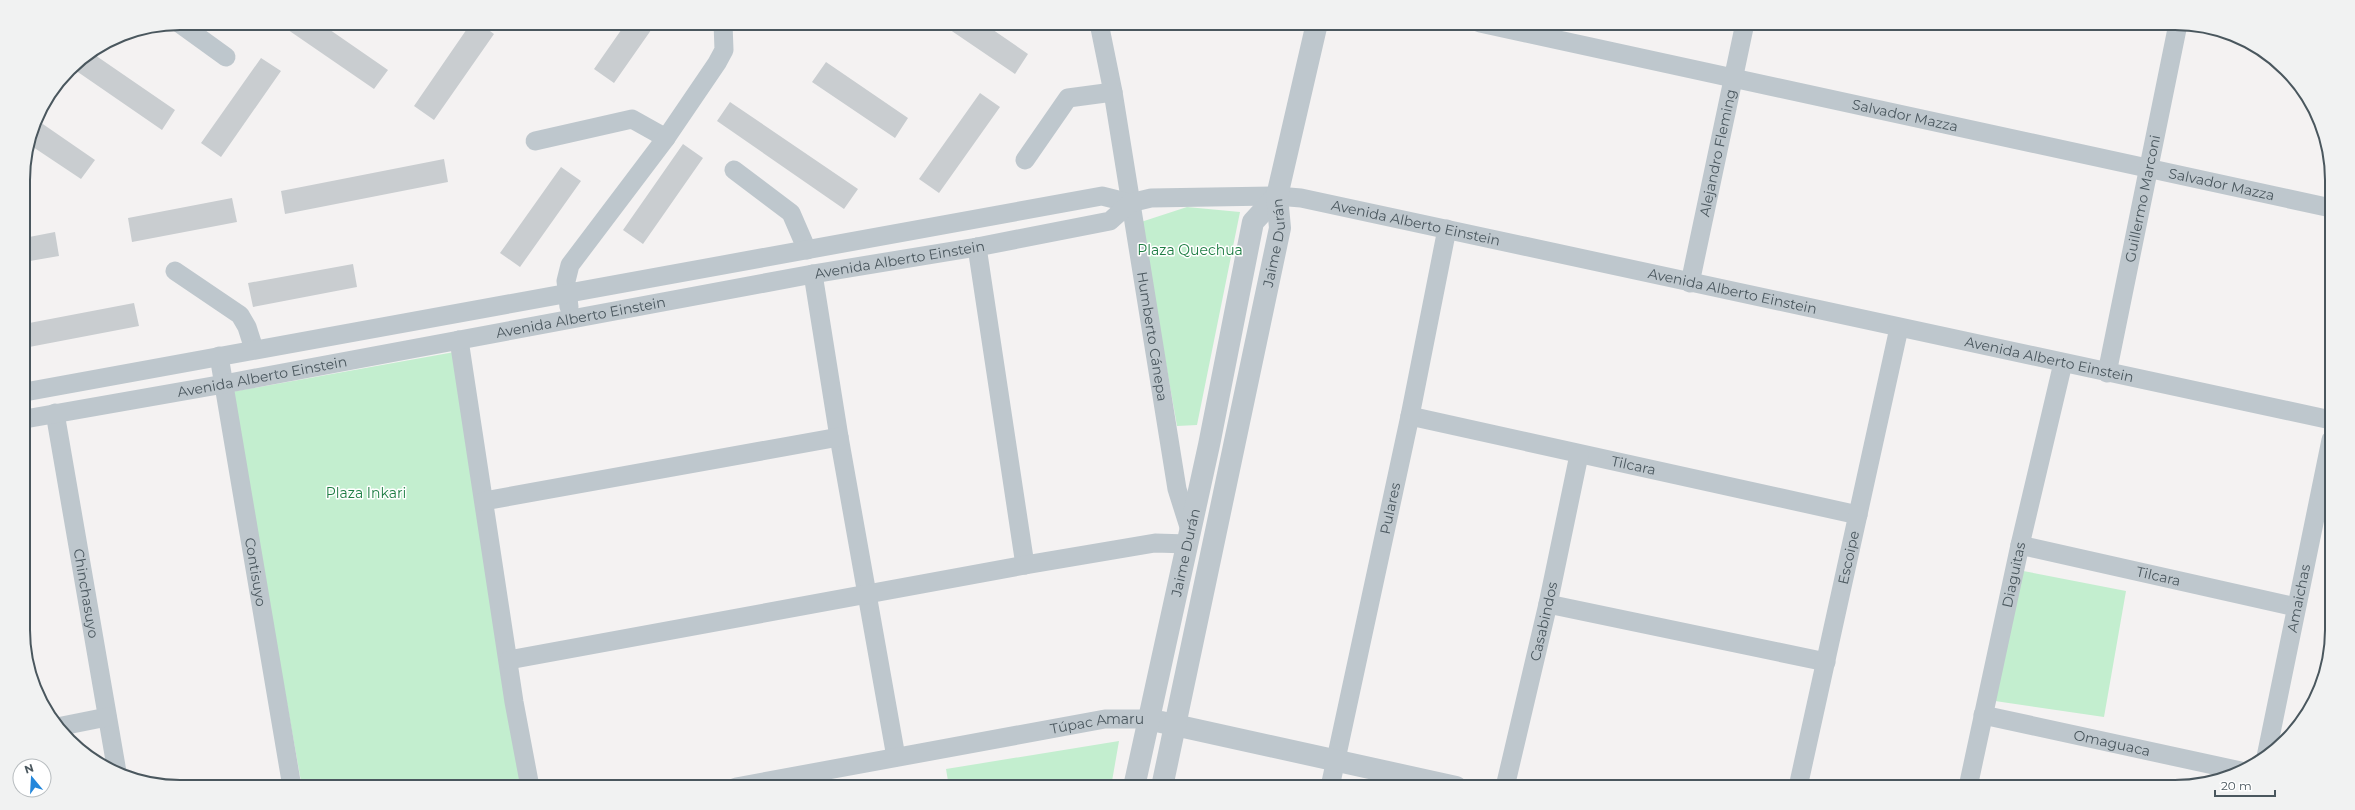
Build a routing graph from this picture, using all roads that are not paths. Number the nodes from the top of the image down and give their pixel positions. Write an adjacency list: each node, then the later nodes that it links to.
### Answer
1 (189, 30): 8 (street)
2 (723, 30): 11 (street)
3 (1100, 30): 10 (street, Humberto Cánepa)
4 (1315, 30): 16 (street)
5 (1513, 30): 9 (street, Salvador Mazza)
6 (1743, 30): 9 (street, Alejandro Fleming)
7 (2177, 30): 14 (street, Guillermo Marconi)
8 (226, 57)
9 (1732, 77): 14 (street, Salvador Mazza); 24 (street, Alejandro Fleming)
10 (1113, 92): 13 (street); 17 (street, Humberto Cánepa)
11 (666, 138): 12 (street); 25 (street)
12 (535, 140)
13 (1025, 160)
14 (2148, 168): 18 (street, Salvador Mazza); 32 (street, Guillermo Marconi)
15 (734, 170): 21 (street)
16 (1277, 196): 17 (street, Avenida Alberto Einstein); 19 (street, Avenida Alberto Einstein); 44 (street, Jaime Durán); 55 (street, Jaime Durán)
17 (1130, 204): 20 (street, Avenida Alberto Einstein); 21 (street, Avenida Alberto Einstein); 44 (street, Humberto Cánepa)
18 (2325, 207)
19 (1447, 229): 24 (street, Avenida Alberto Einstein); 36 (street, Pulares)
20 (977, 247): 23 (street, Avenida Alberto Einstein); 46 (street)
21 (807, 250): 25 (street, Avenida Alberto Einstein)
22 (175, 271): 29 (street)
23 (813, 274): 26 (street, Avenida Alberto Einstein); 39 (street)
24 (1690, 283): 27 (street, Avenida Alberto Einstein)
25 (567, 294): 26 (street); 29 (street, Avenida Alberto Einstein)
26 (570, 318): 28 (street, Avenida Alberto Einstein)
27 (1899, 328): 31 (street, Avenida Alberto Einstein); 43 (street, Escoipe)
28 (459, 340): 33 (street, Avenida Alberto Einstein); 42 (street)
29 (254, 349): 30 (street, Avenida Alberto Einstein)
30 (219, 356): 33 (street, Contisuyo); 34 (street, Avenida Alberto Einstein)
31 (2063, 364): 32 (street, Avenida Alberto Einstein); 45 (street, Diaguitas)
32 (2107, 373): 38 (street, Avenida Alberto Einstein)
33 (224, 384): 35 (street, Avenida Alberto Einstein); 62 (street, Contisuyo)
34 (30, 391)
35 (55, 413): 37 (street, Avenida Alberto Einstein); 53 (street, Chinchasuyo)
36 (1410, 416): 40 (street, Tilcara); 59 (street, Pulares)
37 (30, 418)
38 (2325, 419)
39 (839, 438): 42 (street); 47 (street)
40 (1579, 455): 43 (street, Tilcara); 48 (street, Casabindos)
41 (2325, 469): 49 (street, Amaichas)
42 (484, 501): 50 (street)
43 (1858, 515): 51 (street, Escoipe)
44 (1189, 537): 46 (street); 54 (street, Jaime Durán)
45 (2020, 545): 49 (street, Tilcara); 52 (street, Diaguitas)
46 (1025, 565): 47 (street)
47 (866, 592): 50 (street); 58 (street)
48 (1548, 604): 51 (street); 69 (street, Casabindos)
49 (2296, 607): 57 (street, Amaichas)
50 (509, 660): 63 (street)
51 (1826, 662): 70 (street, Escoipe)
52 (1983, 715): 61 (street, Omaguaca); 71 (street, Diaguitas)
53 (108, 717): 56 (street); 60 (street, Chinchasuyo)
54 (1148, 719): 55 (street, Túpac Amaru); 58 (street, Túpac Amaru); 65 (street, Jaime Durán)
55 (1175, 725): 59 (street, Túpac Amaru); 66 (street, Jaime Durán)
56 (64, 726)
57 (2268, 748)
58 (896, 757): 64 (street, Túpac Amaru)
59 (1335, 760): 67 (street, Pulares); 68 (street, Túpac Amaru)
60 (116, 766)
61 (2232, 769)
62 (291, 780)
63 (529, 780)
64 (773, 780)
65 (1135, 780)
66 (1163, 780)
67 (1331, 780)
68 (1425, 780)
69 (1507, 780)
70 (1800, 780)
71 (1969, 780)

